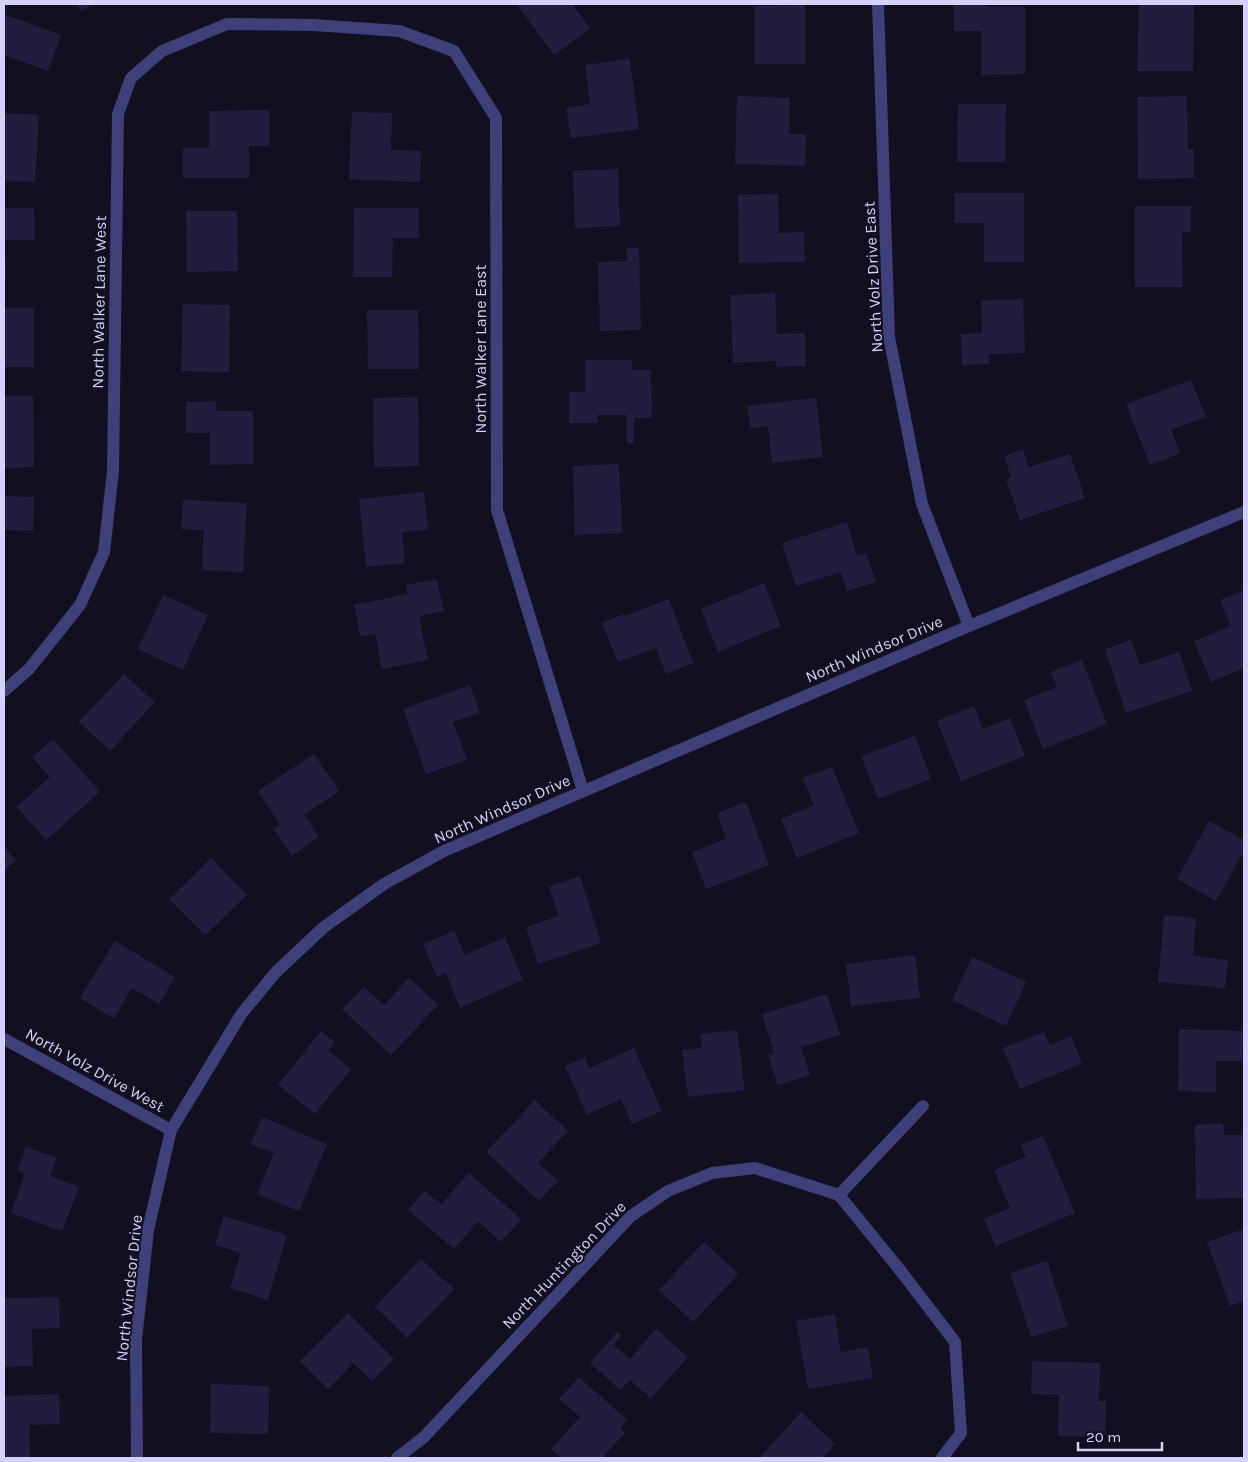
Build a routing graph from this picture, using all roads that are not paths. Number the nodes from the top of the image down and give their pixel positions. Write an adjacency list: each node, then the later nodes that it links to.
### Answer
1 (878, 4): 4 (street, North Volz Drive East)
2 (314, 24): 5 (street, North Walker Lane West); 6 (street, North Walker Lane East)
3 (1244, 512): 4 (street, North Windsor Drive)
4 (969, 626): 6 (street, North Windsor Drive)
5 (4, 691)
6 (583, 791): 9 (street, North Windsor Drive)
7 (4, 1039): 9 (street, North Volz Drive West)
8 (923, 1106): 10 (street)
9 (171, 1130): 11 (street, North Windsor Drive)
10 (840, 1195): 12 (street, North Huntington Drive); 13 (street)
11 (137, 1458)
12 (397, 1458)
13 (942, 1458)

